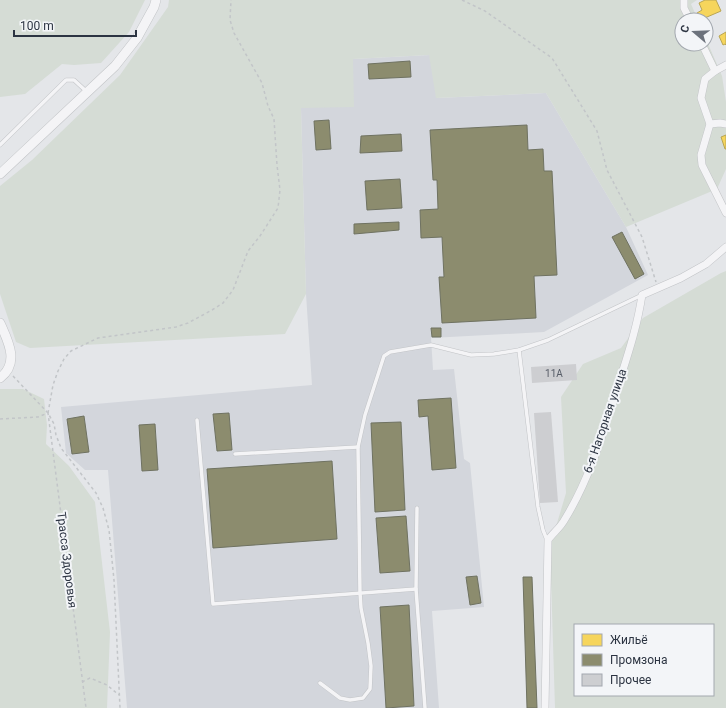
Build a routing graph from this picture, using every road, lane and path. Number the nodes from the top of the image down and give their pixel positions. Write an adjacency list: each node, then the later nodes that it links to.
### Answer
1 (156, 0): 9 (street)
2 (231, 0): 22 (path, Трасса Здоровья)
3 (462, 0): 16 (path)
4 (684, 0): 5 (street)
5 (686, 12)
6 (706, 52): 8 (street)
7 (726, 65): 8 (street)
8 (715, 71): 10 (street)
9 (87, 92): 12 (lane); 13 (street)
10 (710, 124): 11 (street); 14 (street)
11 (726, 124)
12 (0, 145)
13 (0, 174)
14 (726, 213)
15 (726, 247): 16 (street)
16 (658, 287): 17 (street)
17 (642, 295): 19 (lane); 28 (street, 6-я Нагорная улица)
18 (0, 323): 20 (street)
19 (520, 350): 25 (lane); 28 (lane)
20 (8, 370): 21 (street); 22 (path)
21 (0, 378)
22 (48, 413): 23 (path); 31 (path, Трасса Здоровья); 33 (path)
23 (0, 419)
24 (196, 420): 30 (lane)
25 (358, 447): 26 (lane); 30 (lane)
26 (235, 454)
27 (417, 508): 29 (lane)
28 (548, 540): 37 (street)
29 (416, 589): 30 (lane); 36 (lane)
30 (360, 593): 32 (lane)
31 (82, 682): 33 (path); 34 (path, Трасса Здоровья)
32 (320, 683)
33 (119, 695): 35 (path)
34 (86, 708)
35 (120, 708)
36 (426, 708)
37 (545, 708)

